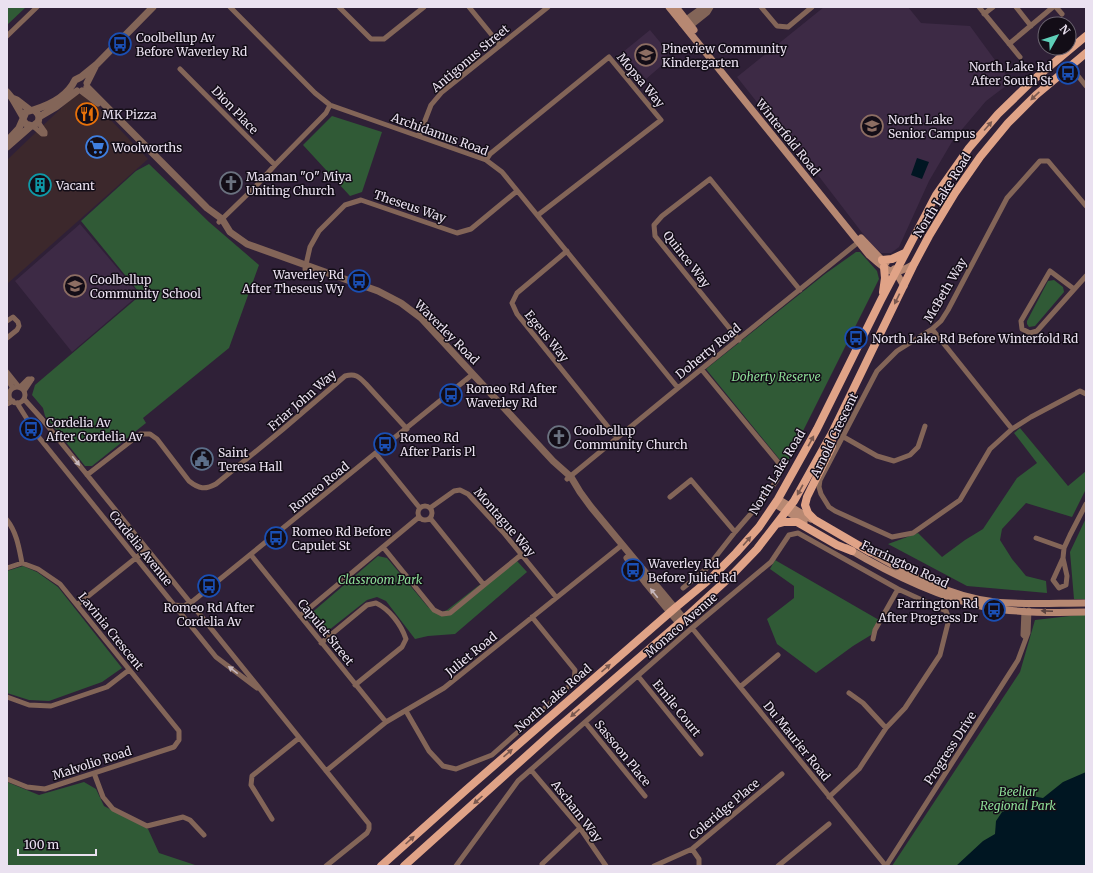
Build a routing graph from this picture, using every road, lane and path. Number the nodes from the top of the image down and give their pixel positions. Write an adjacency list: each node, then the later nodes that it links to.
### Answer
1 (36, 7): 22 (street)
2 (153, 7): 28 (street)
3 (230, 7): 36 (street, Archidamus Road)
4 (340, 7): 5 (street)
5 (424, 7)
6 (469, 7): 25 (street)
7 (548, 7): 25 (street, Antigonus Street)
8 (669, 7): 20 (main road, Winterfold Road)
9 (676, 7): 20 (main road, Winterfold Road)
10 (704, 7): 20 (street)
11 (710, 7): 20 (street)
12 (761, 7): 13 (street)
13 (812, 7)
14 (979, 7): 18 (street)
15 (993, 7): 18 (street)
16 (1016, 7): 21 (street)
17 (1055, 7): 19 (street); 21 (street)
18 (984, 14): 24 (street)
19 (1062, 14)
20 (686, 24): 49 (main road, Winterfold Road)
21 (1031, 26): 24 (street)
22 (7, 36)
23 (1086, 36): 51 (main road, North Lake Road, one-way to 23)
24 (1009, 44): 27 (street)
25 (500, 45): 40 (street, Antigonus Street)
26 (1086, 53): 53 (main road, North Lake Road, one-way to 53)
27 (1020, 57)
28 (97, 64): 31 (street); 34 (street)
29 (180, 70): 44 (street, Dion Place)
30 (1078, 76): 33 (street)
31 (81, 77): 32 (street); 34 (street)
32 (73, 84): 34 (street); 37 (street)
33 (1086, 86)
34 (84, 88): 39 (street); 48 (street, Waverley Road)
35 (9, 95): 37 (street); 38 (street)
36 (330, 105): 40 (street, Archidamus Road); 44 (street)
37 (32, 110): 38 (street); 39 (street)
38 (23, 118): 39 (street); 41 (street)
39 (35, 123): 42 (street)
40 (419, 136): 43 (street, Archidamus Road)
41 (7, 141)
42 (7, 147)
43 (486, 160): 45 (street, Archidamus Road); 47 (street, Mopsa Way)
44 (274, 165): 48 (street)
45 (517, 191): 47 (street, Archidamus Road); 54 (street, Theseus Way)
46 (1086, 206): 62 (street, McBeth Way)
47 (538, 215): 50 (street, Archidamus Road)
48 (220, 220): 54 (street, Waverley Road)
49 (861, 241): 52 (main road, Winterfold Road); 59 (street, Doherty Road)
50 (567, 251): 72 (street, Archidamus Road); 83 (street, Egeus Way)
51 (906, 252): 52 (main road); 55 (main road, North Lake Road)
52 (883, 263): 55 (main road, Winterfold Road); 60 (main road)
53 (914, 264): 55 (main road); 57 (main road, North Lake Road)
54 (303, 266): 67 (street, Waverley Road)
55 (896, 272): 57 (main road, Winterfold Road); 60 (main road, North Lake Road)
56 (1086, 276): 58 (street)
57 (904, 286): 81 (main road, North Lake Road, one-way to 81)
58 (1074, 289): 58 (street)
59 (800, 290): 64 (street, Doherty Road); 64 (street, Quince Way)
60 (881, 300): 88 (main road, North Lake Road, one-way to 60)
61 (7, 321): 63 (street)
62 (932, 329): 80 (street, McBeth Way); 82 (street, Arnold Crescent)
63 (7, 338)
64 (738, 340): 65 (street, Doherty Road)
65 (702, 370): 72 (street, Doherty Road); 97 (street)
66 (7, 372): 71 (street)
67 (472, 375): 79 (street, Romeo Road); 86 (street, Waverley Road)
68 (7, 379): 70 (street)
69 (32, 379): 71 (street)
70 (13, 388): 71 (street); 73 (street)
71 (21, 388): 75 (street)
72 (678, 388): 83 (street, Doherty Road)
73 (8, 394): 76 (street)
74 (1086, 394): 80 (street)
75 (24, 399): 76 (street); 85 (street, Cordelia Avenue, one-way to 85)
76 (15, 402): 77 (street); 107 (street, Cordelia Avenue)
77 (7, 404)
78 (925, 426): 82 (street)
79 (407, 429): 84 (street, Romeo Road); 85 (street, Friar John Way)
80 (1012, 429): 82 (street, Arnold Crescent)
81 (832, 433): 92 (main road, North Lake Road, one-way to 92); 104 (main road)
82 (842, 436)
83 (617, 438): 86 (street, Doherty Road)
84 (376, 454): 90 (street); 105 (street, Romeo Road)
85 (87, 475): 102 (street, Cordelia Avenue)
86 (569, 478): 99 (street, Waverley Road)
87 (670, 497): 97 (street)
88 (777, 502): 92 (main road, Farrington Road); 120 (main road, North Lake Road, one-way to 88)
89 (1086, 504): 101 (street)
90 (419, 507): 91 (street); 93 (street)
91 (430, 508): 94 (street); 106 (street, Montague Way)
92 (788, 509): 96 (main road, North Lake Road); 103 (main road, Farrington Road); 104 (main road, Farrington Road)
93 (419, 517): 94 (street); 100 (street)
94 (430, 518): 111 (street)
95 (7, 520): 109 (street)
96 (777, 524): 103 (main road); 124 (main road, North Lake Road)
97 (735, 532): 112 (street)
98 (1036, 538): 101 (street)
99 (621, 546): 114 (street, Juliet Road); 120 (street, Waverley Road)
100 (383, 547): 111 (street); 122 (street)
101 (1064, 548): 108 (street)
102 (147, 549): 107 (street); 115 (street, Cordelia Avenue)
103 (852, 551): 119 (main road, Farrington Road)
104 (870, 552): 119 (main road, Farrington Road)
105 (250, 555): 115 (street, Romeo Road); 122 (street, Capulet Street)
106 (521, 555): 111 (street); 114 (street, Montague Way)
107 (136, 558): 117 (street); 118 (street, Cordelia Avenue)
108 (1063, 558): 108 (street)
109 (22, 563): 110 (street); 117 (street, Lavinia Crescent)
110 (7, 568)
111 (484, 585)
112 (683, 588)
113 (898, 590): 125 (street, Monaco Avenue); 126 (street); 139 (street, Monaco Avenue)
114 (556, 597): 123 (street, Juliet Road)
115 (191, 603): 118 (street); 134 (street, Cordelia Avenue)
116 (1086, 603): 119 (main road, Farrington Road)
117 (77, 605): 129 (street, Lavinia Crescent)
118 (174, 605): 134 (street, Cordelia Avenue, one-way to 118)
119 (1026, 607): 121 (main road, Farrington Road, one-way to 119); 164 (street, Progress Drive)
120 (672, 610): 124 (street, Waverley Road); 157 (main road, North Lake Road, one-way to 120)
121 (1086, 612)
122 (300, 616): 127 (street, Capulet Street)
123 (532, 617): 136 (street, Juliet Road); 136 (street)
124 (681, 621): 158 (main road, North Lake Road, one-way to 158)
125 (692, 628): 130 (street, Monaco Avenue); 132 (street, Du Maurier Road)
126 (872, 639)
127 (321, 643): 131 (street, Capulet Street); 131 (street)
128 (778, 655): 132 (street)
129 (129, 670): 135 (street); 141 (street, Lavinia Crescent)
130 (638, 676): 138 (street, Monaco Avenue); 142 (street, Emile Court)
131 (356, 685): 137 (street, Capulet Street)
132 (740, 688): 149 (street, Du Maurier Road)
133 (849, 693): 139 (street)
134 (264, 694): 140 (street, Cordelia Avenue)
135 (7, 697)
136 (406, 711): 137 (street, Juliet Road)
137 (386, 722): 144 (street, Juliet Road)
138 (585, 722): 143 (street, Monaco Avenue); 148 (street, Sassoon Place)
139 (886, 728): 149 (street, Monaco Avenue)
140 (299, 738): 144 (street, Cordelia Avenue); 150 (street)
141 (179, 740): 145 (street, Malvolio Road)
142 (701, 754)
143 (531, 770): 152 (street, Ascham Way); 159 (street, Monaco Avenue)
144 (326, 771): 156 (street, Cordelia Avenue)
145 (94, 773): 147 (street, Malvolio Road); 153 (street)
146 (782, 774): 154 (street, Coleridge Place)
147 (7, 779)
148 (645, 796)
149 (829, 797): 164 (street, Du Maurier Road)
150 (272, 818)
151 (829, 824): 163 (street)
152 (580, 828): 155 (street); 160 (street, Ascham Way)
153 (204, 835)
154 (692, 849): 161 (street, Coleridge Place); 162 (street)
155 (542, 864)
156 (326, 866)
157 (382, 866)
158 (404, 866)
159 (456, 866)
160 (606, 866)
161 (654, 866)
162 (699, 866)
163 (778, 866)
164 (886, 866)

